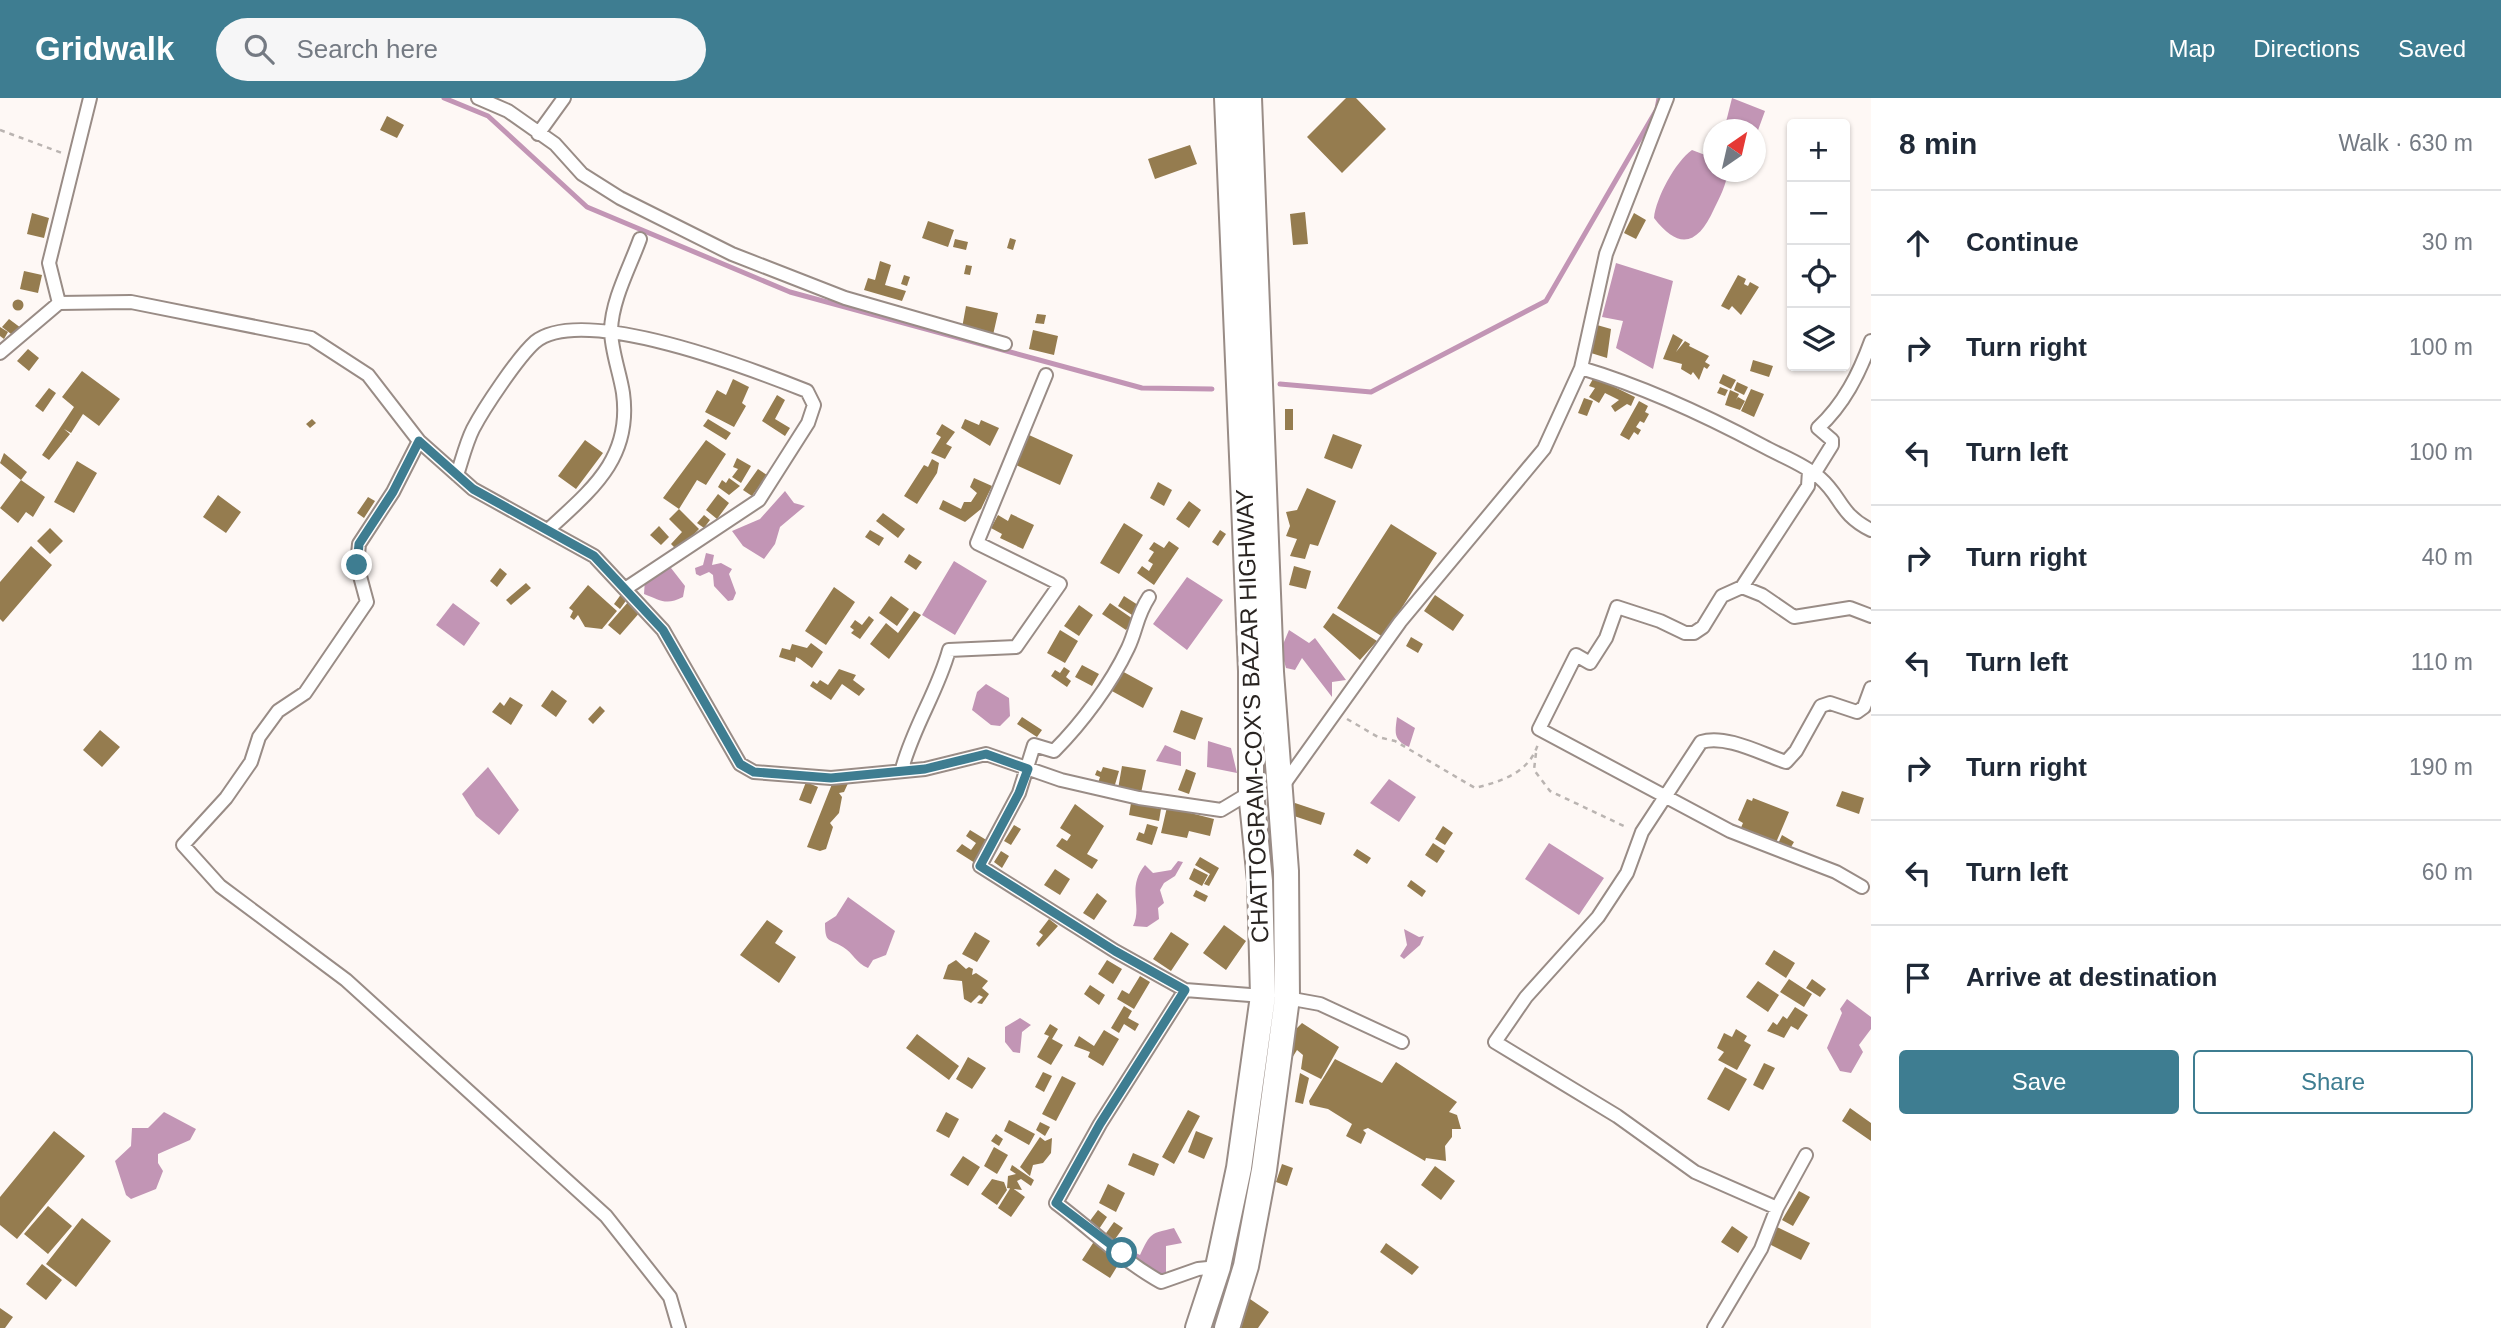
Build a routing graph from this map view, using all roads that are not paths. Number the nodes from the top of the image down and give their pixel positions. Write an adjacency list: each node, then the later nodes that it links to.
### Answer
1 (90, 98): 9 (street)
2 (478, 98): 7 (street)
3 (564, 98): 7 (street)
4 (1227, 98): 29 (highway, CHATTOGRAM-COX'S BAZAR HIGHWAY)
5 (1248, 98): 28 (highway, CHATTOGRAM-COX'S BAZAR HIGHWAY)
6 (1667, 98): 14 (street)
7 (538, 134): 12 (street)
8 (640, 239): 10 (street)
9 (59, 303): 13 (street); 16 (street)
10 (611, 331): 18 (street); 19 (street); 22 (street)
11 (1871, 341): 17 (street)
12 (1005, 344)
13 (0, 353)
14 (1581, 368): 17 (street); 28 (street)
15 (1046, 375): 26 (street)
16 (419, 441): 18 (street); 38 (street)
17 (1811, 472): 20 (street); 21 (street)
18 (457, 475): 19 (street)
19 (548, 530): 22 (street)
20 (1871, 530)
21 (1742, 587): 24 (street); 30 (street)
22 (625, 589): 26 (street)
23 (1149, 597): 27 (street)
24 (1871, 615)
25 (1871, 688): 30 (street)
26 (902, 769): 27 (street)
27 (1028, 769): 29 (street); 32 (street)
28 (1281, 787): 33 (highway, CHATTOGRAM-COX'S BAZAR HIGHWAY)
29 (1251, 792): 33 (highway, CHATTOGRAM-COX'S BAZAR HIGHWAY)
30 (1668, 796): 31 (street); 36 (street)
31 (1861, 887)
32 (1185, 990): 33 (street); 37 (street)
33 (1275, 997): 34 (street); 37 (highway, CHATTOGRAM-COX'S BAZAR HIGHWAY); 40 (highway, CHATTOGRAM-COX'S BAZAR HIGHWAY)
34 (1402, 1042)
35 (1806, 1156): 36 (street)
36 (1777, 1208): 41 (street)
37 (1218, 1267): 39 (highway, CHATTOGRAM-COX'S BAZAR HIGHWAY)
38 (679, 1328)
39 (1198, 1328)
40 (1227, 1328)
41 (1714, 1328)

